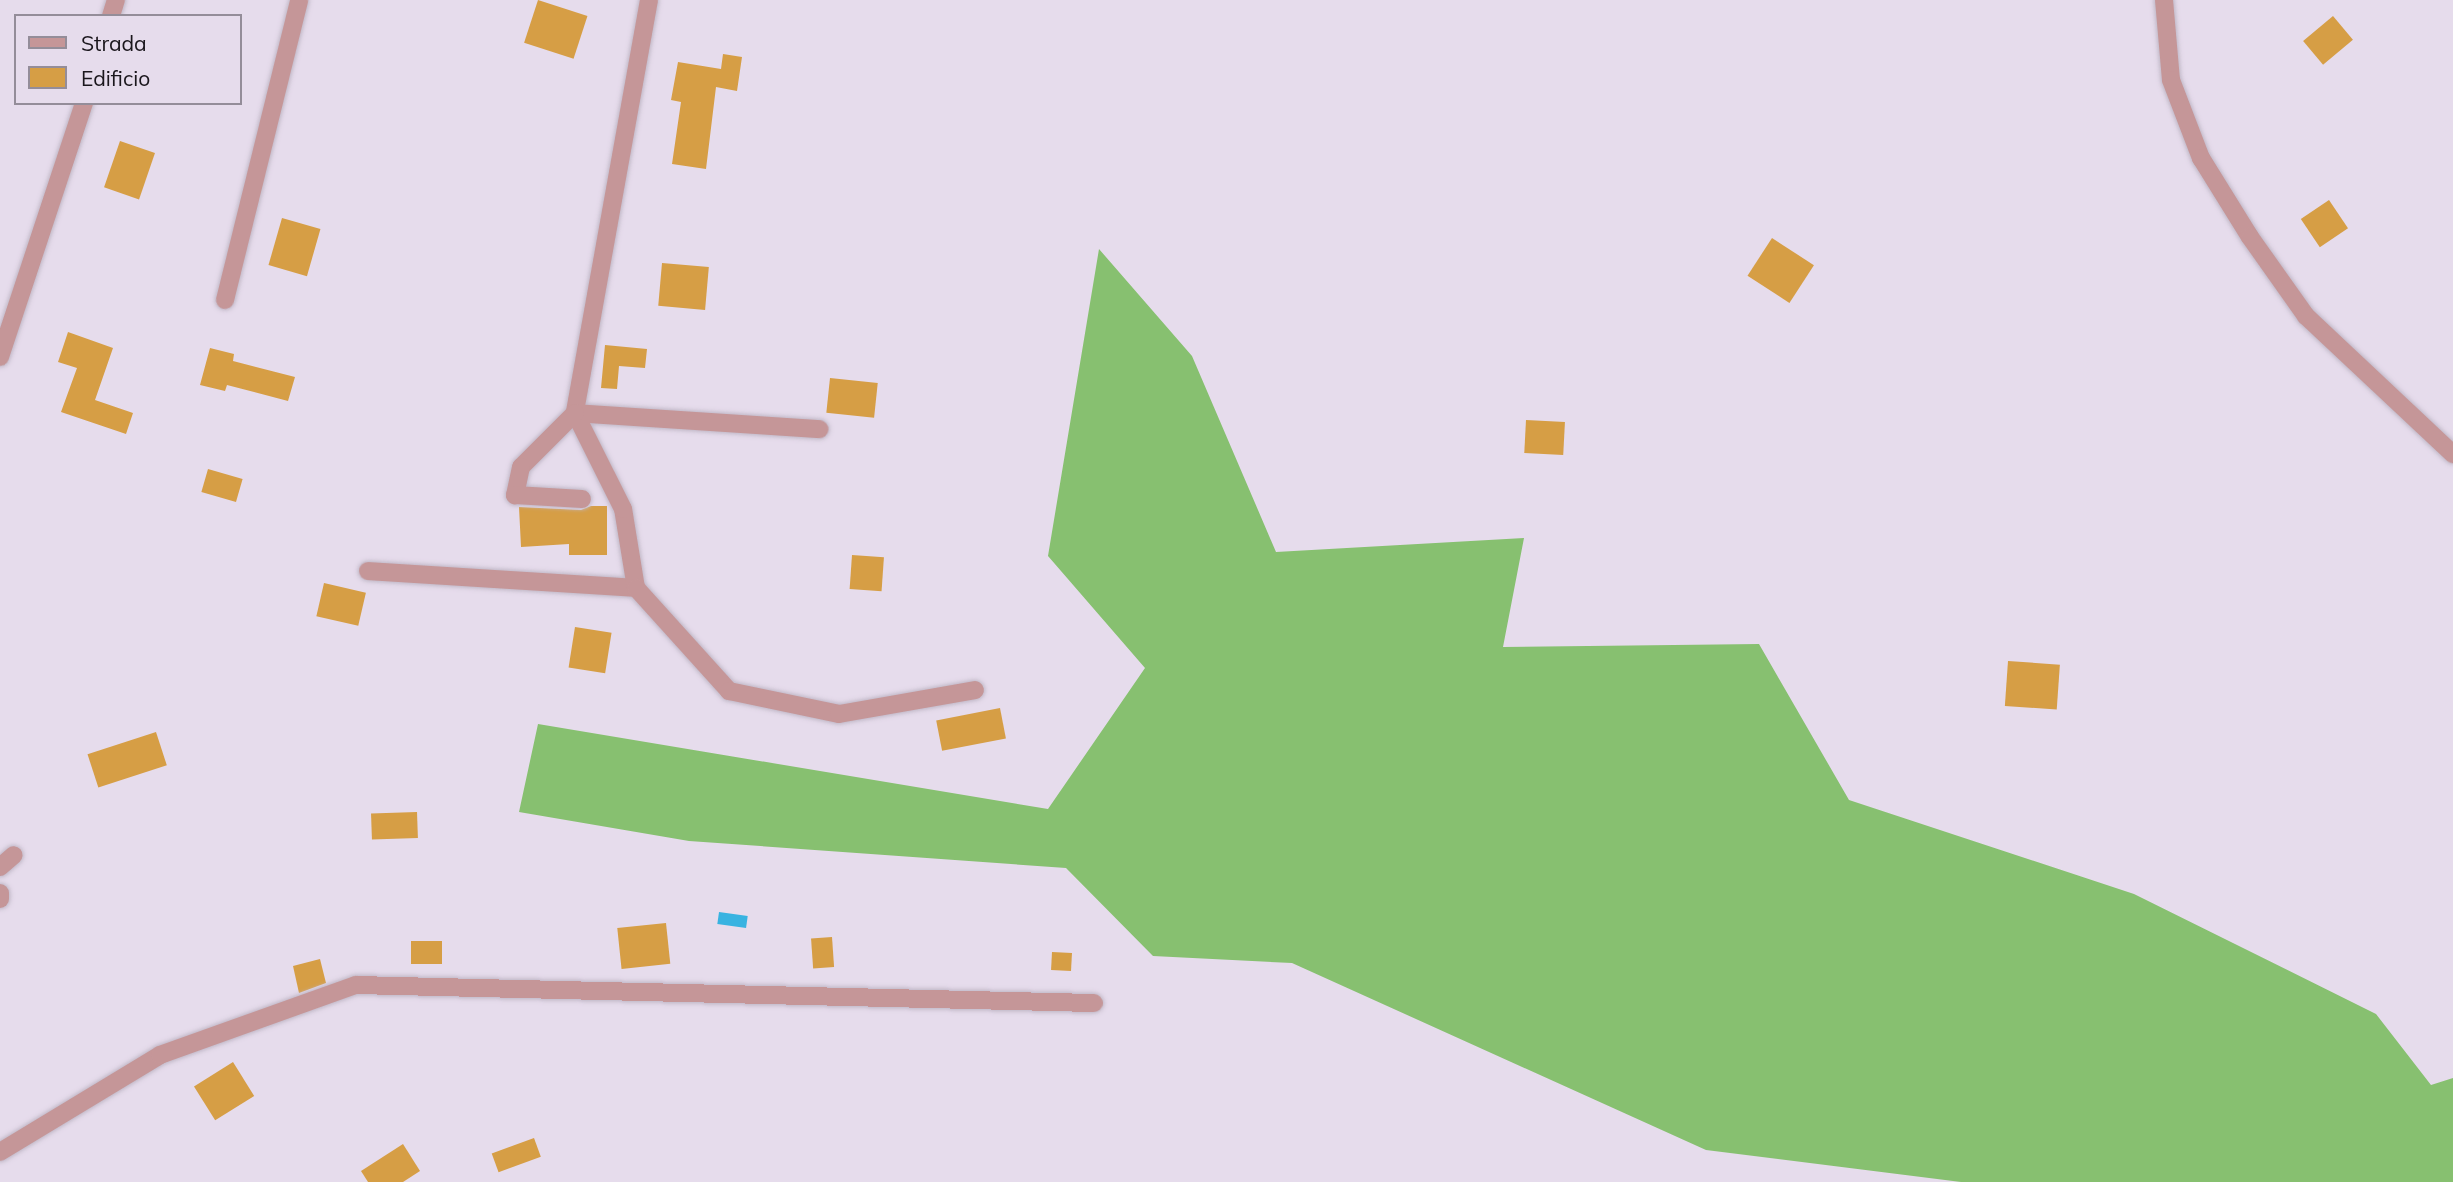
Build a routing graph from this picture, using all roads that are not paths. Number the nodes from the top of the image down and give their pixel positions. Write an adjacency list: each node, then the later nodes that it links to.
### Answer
1 (299, 0): 5 (street)
2 (649, 0): 7 (street)
3 (2164, 0): 9 (street)
4 (83, 105): 6 (street)
5 (225, 300)
6 (0, 357)
7 (575, 413): 8 (street); 10 (street); 12 (street)
8 (819, 429)
9 (2453, 454)
10 (582, 499)
11 (369, 571): 12 (street)
12 (636, 587): 13 (street)
13 (975, 690)
14 (14, 855): 15 (street)
15 (0, 867)
16 (0, 893): 17 (street)
17 (0, 899)
18 (1094, 1003): 19 (street)
19 (0, 1152)

